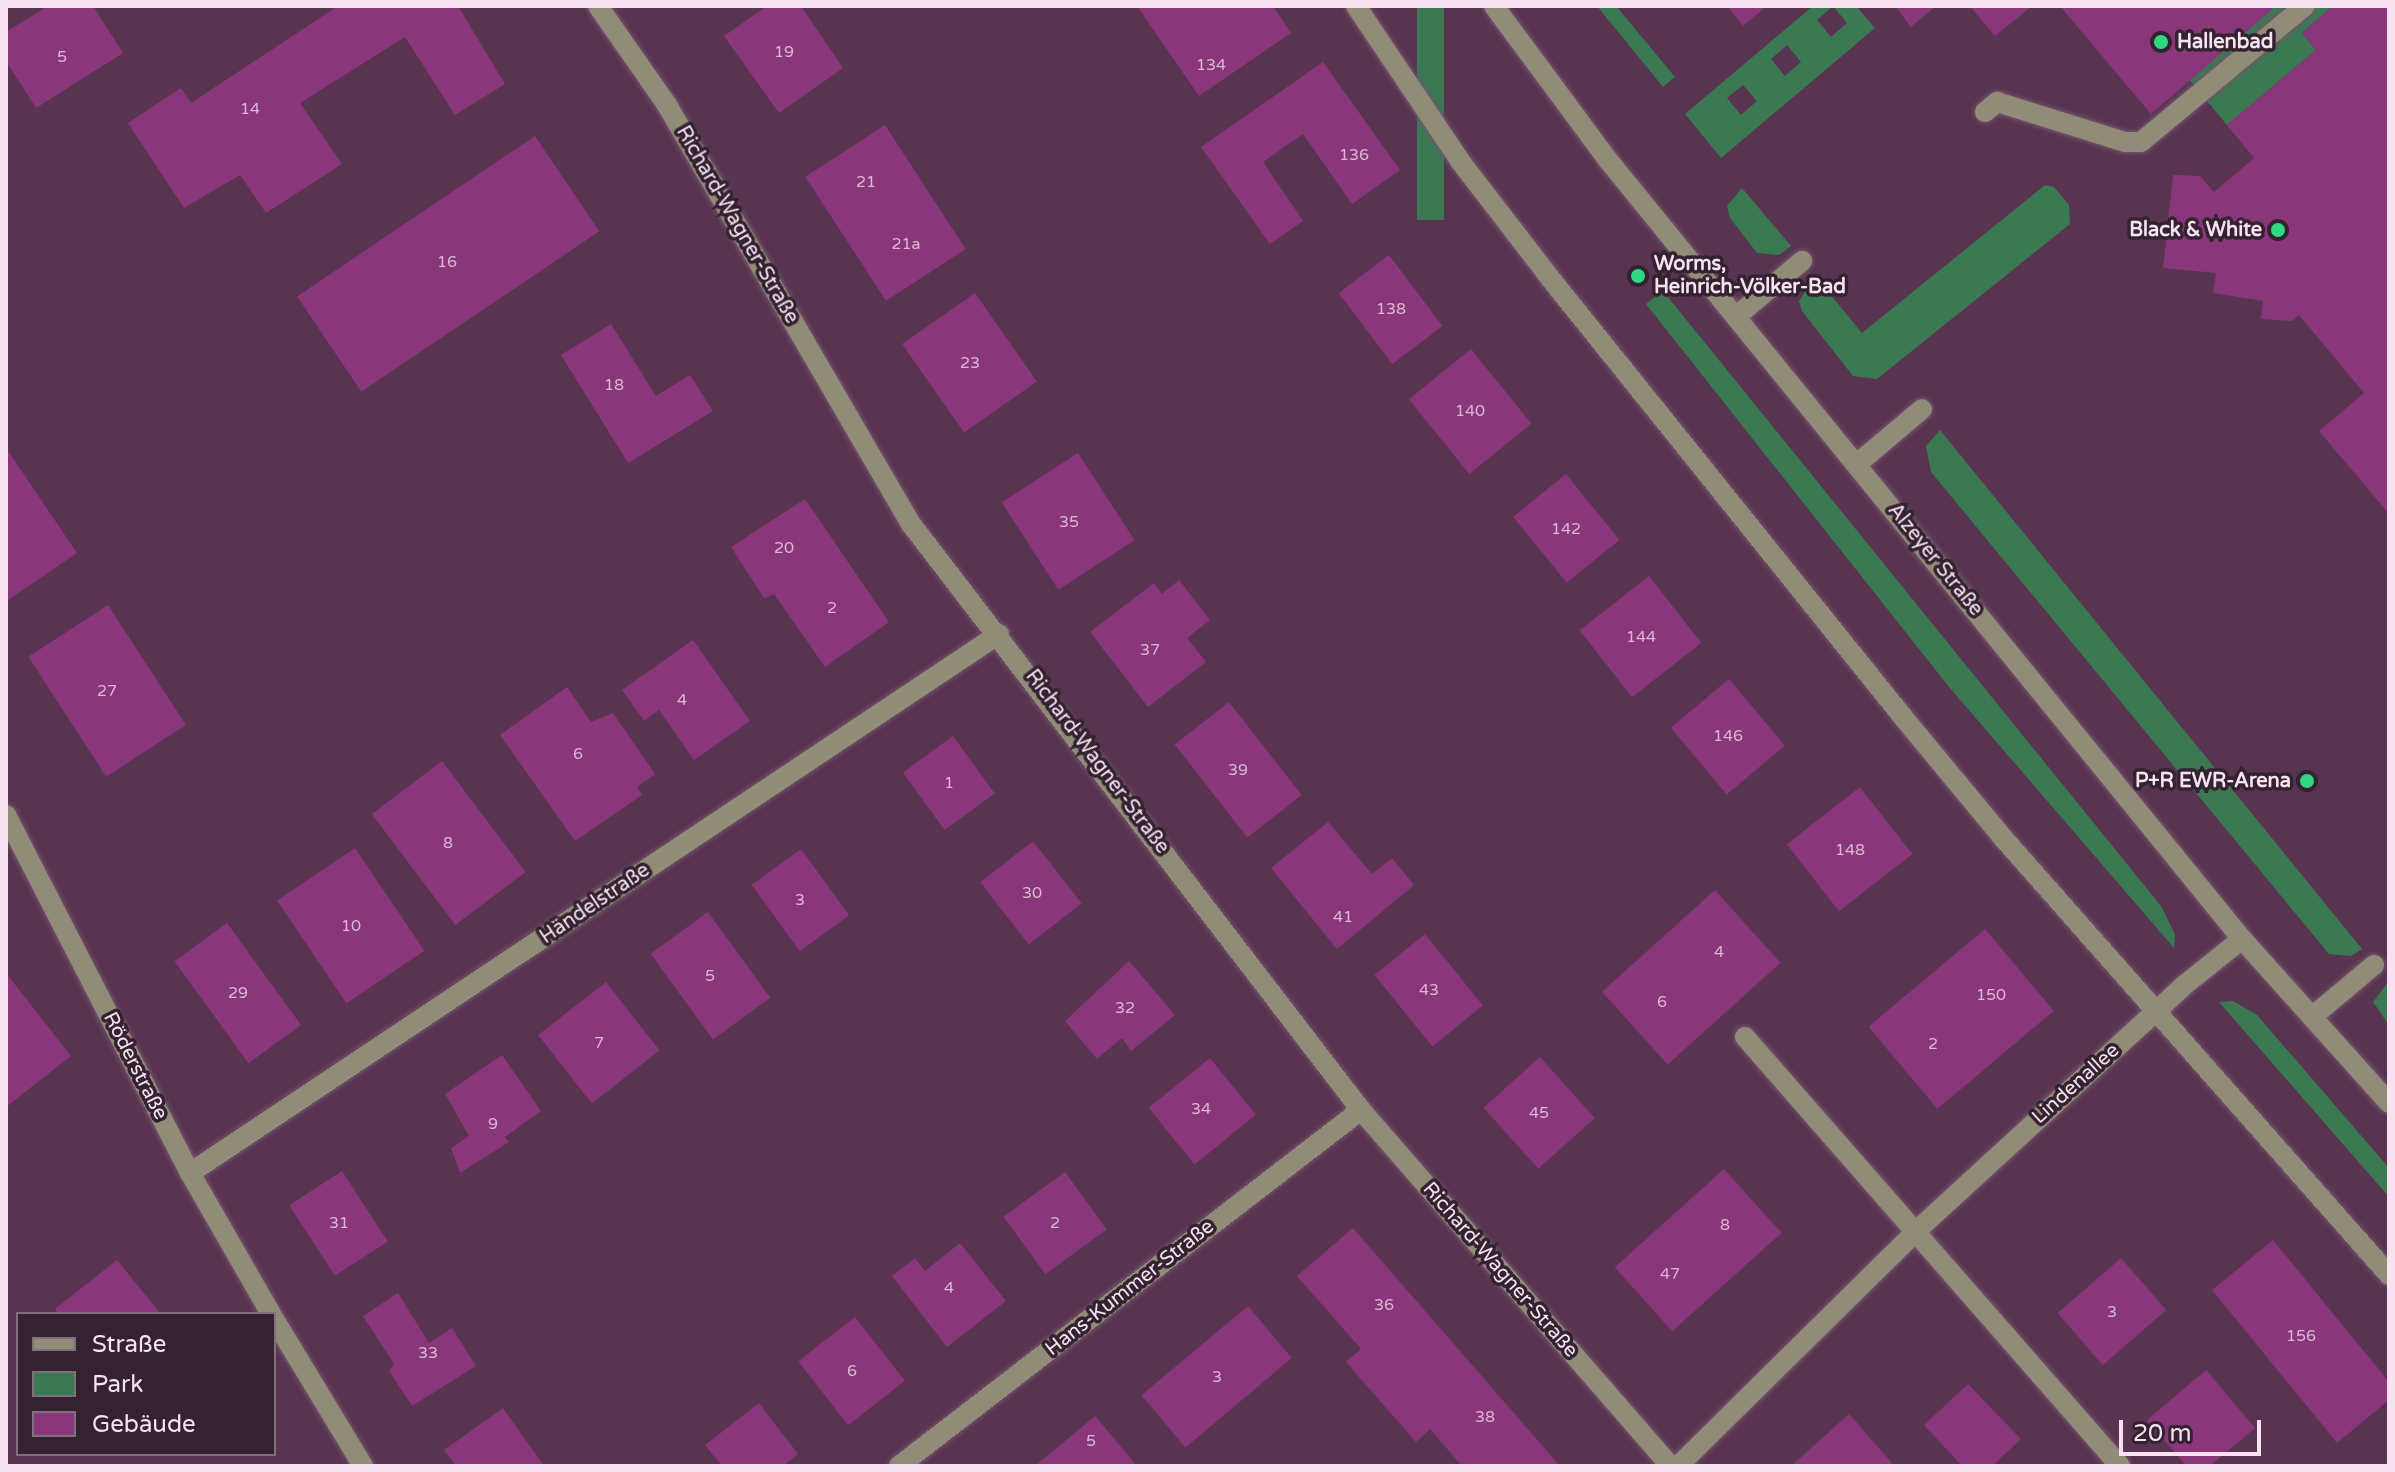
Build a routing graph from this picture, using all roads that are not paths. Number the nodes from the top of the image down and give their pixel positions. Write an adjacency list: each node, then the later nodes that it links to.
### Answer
1 (598, 6): 10 (street, Richard-Wagner-Straße)
2 (1356, 6): 14 (street)
3 (1494, 6): 7 (street, Alzeyer Straße)
4 (2305, 6): 5 (street)
5 (1985, 112)
6 (1802, 261): 7 (street)
7 (1738, 315): 9 (street, Alzeyer Straße)
8 (1922, 409): 9 (street)
9 (1857, 464): 12 (street, Alzeyer Straße)
10 (999, 634): 18 (street, Richard-Wagner-Straße); 19 (street, Händelstraße)
11 (6, 815): 19 (street, Röderstraße)
12 (2242, 939): 14 (street, Lindenallee); 15 (street, Alzeyer Straße)
13 (2374, 965): 15 (street)
14 (2157, 1010): 20 (street, Lindenallee); 21 (street)
15 (2312, 1017): 17 (street, Alzeyer Straße)
16 (1745, 1037): 20 (street)
17 (2389, 1103)
18 (1361, 1110): 25 (street, Hans-Kummer-Straße); 26 (street, Richard-Wagner-Straße)
19 (190, 1173): 22 (street, Röderstraße)
20 (1914, 1233): 27 (street, Lindenallee); 28 (street)
21 (2389, 1275)
22 (271, 1312)
23 (276, 1321): 24 (street, Röderstraße)
24 (363, 1466)
25 (899, 1466)
26 (1670, 1466)
27 (1678, 1466)
28 (2120, 1466)

